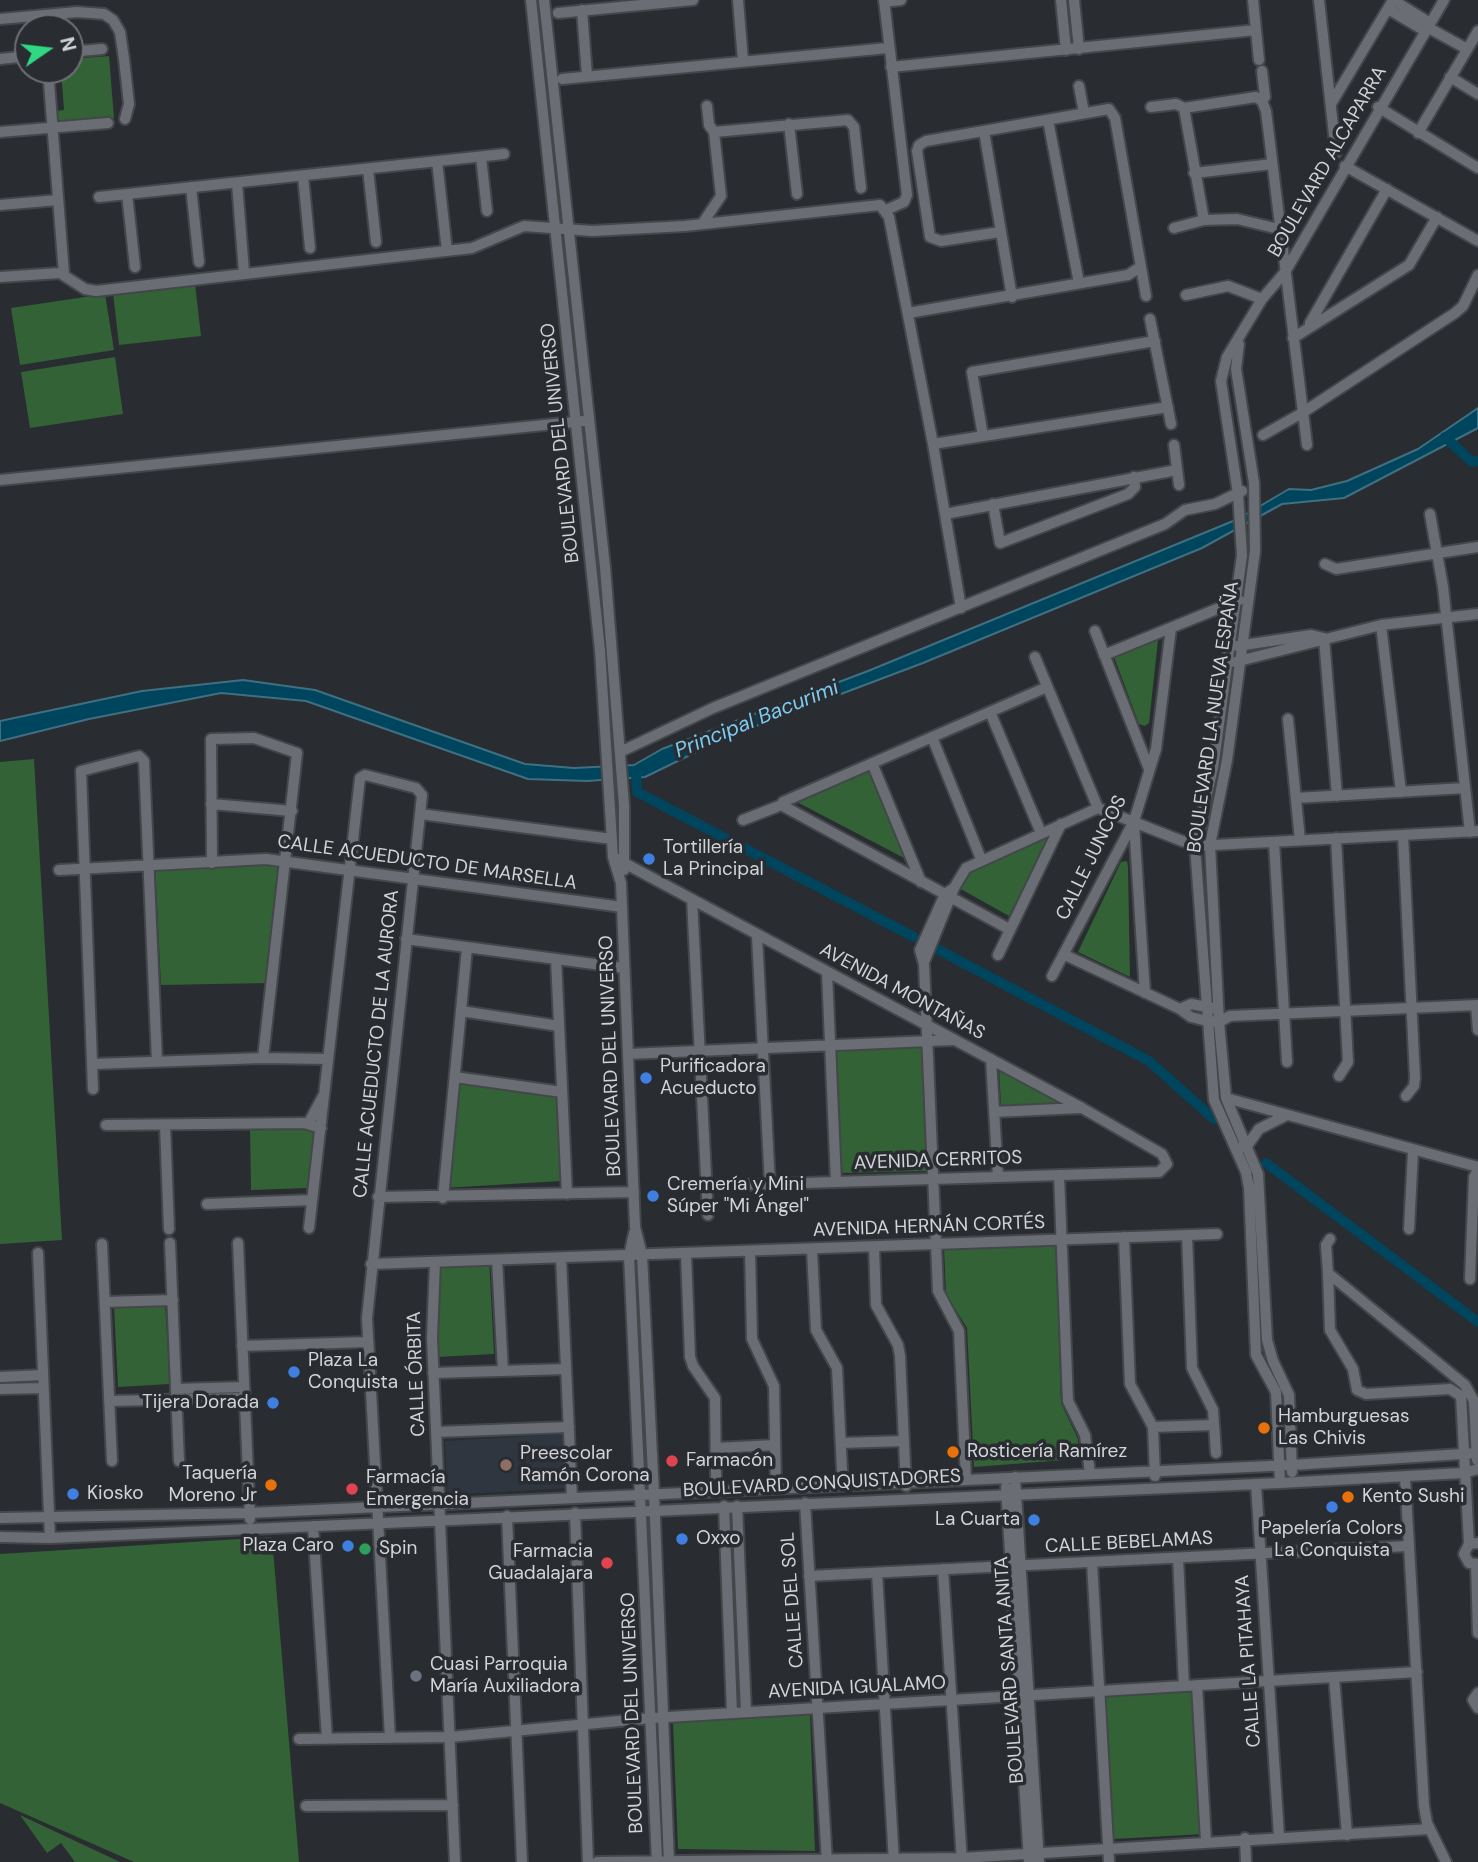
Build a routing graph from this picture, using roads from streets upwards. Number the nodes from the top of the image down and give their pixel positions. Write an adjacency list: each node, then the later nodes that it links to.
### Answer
1 (531, 0): 73 (street, BOULEVARD DEL UNIVERSO)
2 (544, 0): 76 (street, BOULEVARD DEL UNIVERSO)
3 (693, 0): 13 (street)
4 (738, 0): 25 (street)
5 (901, 0): 11 (street)
6 (1061, 0): 22 (street)
7 (1074, 0): 21 (street)
8 (1252, 0): 17 (street)
9 (1319, 0): 34 (street)
10 (1444, 0): 16 (street, BOULEVARD ALCAPARRA)
11 (884, 1): 19 (street)
12 (1391, 3): 16 (street); 34 (street)
13 (582, 10): 14 (street); 27 (street)
14 (558, 13)
15 (0, 19): 40 (street)
16 (1427, 27): 23 (street); 37 (street, BOULEVARD ALCAPARRA)
17 (1256, 30): 21 (street); 33 (street)
18 (1478, 31): 23 (street)
19 (888, 48): 25 (street); 26 (street)
20 (102, 49): 24 (street)
21 (1079, 49): 22 (street)
22 (1066, 50): 26 (street)
23 (1467, 50): 28 (street)
24 (84, 51)
25 (743, 61): 27 (street)
26 (891, 67): 68 (street)
27 (587, 76): 29 (street)
28 (1450, 77): 32 (street); 48 (street)
29 (562, 79)
30 (49, 84): 44 (street)
31 (1079, 86): 39 (street)
32 (1478, 94)
33 (1262, 101): 38 (street); 53 (street)
34 (1331, 104): 49 (street)
35 (707, 106): 47 (street)
36 (1152, 107): 38 (street)
37 (1378, 107): 48 (street); 54 (street, BOULEVARD ALCAPARRA)
38 (1184, 108): 57 (street)
39 (1084, 113): 41 (street); 84 (street)
40 (125, 119)
41 (1048, 120): 45 (street); 90 (street)
42 (108, 123): 44 (street)
43 (789, 124): 47 (street); 61 (street); 64 (street)
44 (53, 128): 46 (street); 66 (street)
45 (984, 131): 77 (street); 77 (street)
46 (0, 132)
47 (714, 132): 72 (street)
48 (1418, 133): 55 (street)
49 (1336, 153)
50 (504, 154): 51 (street)
51 (481, 157): 52 (street); 69 (street)
52 (437, 162): 56 (street); 81 (street)
53 (1272, 164): 57 (street); 75 (street)
54 (1345, 166): 62 (street); 86 (street, BOULEVARD ALCAPARRA)
55 (1478, 168)
56 (368, 169): 58 (street); 79 (street)
57 (1194, 173): 71 (street)
58 (303, 176): 59 (street); 80 (street)
59 (237, 183): 60 (street); 85 (street)
60 (191, 187): 63 (street); 82 (street)
61 (861, 188)
62 (1387, 189): 70 (street); 97 (street)
63 (127, 194): 65 (street); 83 (street)
64 (797, 194)
65 (99, 197)
66 (58, 200): 67 (street); 87 (street)
67 (0, 205)
68 (887, 210): 72 (street); 95 (street)
69 (487, 211)
70 (1437, 217): 78 (street); 97 (street)
71 (1204, 220): 74 (street); 75 (street)
72 (702, 224): 76 (street)
73 (555, 228): 76 (street); 81 (street); 104 (street, BOULEVARD DEL UNIVERSO)
74 (1174, 228)
75 (1279, 229): 86 (street)
76 (569, 231): 103 (street, BOULEVARD DEL UNIVERSO)
77 (1000, 232): 93 (street)
78 (1478, 240)
79 (376, 242)
80 (310, 248)
81 (447, 251): 85 (street)
82 (199, 262)
83 (135, 267)
84 (1140, 267): 90 (street); 92 (street)
85 (244, 272): 87 (street)
86 (1285, 272): 94 (street, BOULEVARD ALCAPARRA); 98 (street)
87 (64, 274): 89 (street)
88 (1478, 275): 102 (street)
89 (0, 277)
90 (1079, 284): 93 (street)
91 (1186, 295): 94 (street)
92 (1146, 296)
93 (1012, 297): 95 (street)
94 (1262, 299): 99 (street, BOULEVARD ALCAPARRA)
95 (908, 313): 108 (street)
96 (1150, 319): 100 (street)
97 (1308, 327): 98 (street)
98 (1293, 338): 102 (street)
99 (1240, 339): 115 (street, BOULEVARD ALCAPARRA); 116 (street, BOULEVARD ALCAPARRA)
100 (1155, 341): 101 (street); 107 (street)
101 (1168, 407): 105 (street); 107 (street)
102 (1302, 413): 106 (street); 110 (street)
103 (590, 420): 104 (street); 144 (street, BOULEVARD DEL UNIVERSO)
104 (577, 421): 113 (street); 151 (street, BOULEVARD DEL UNIVERSO)
105 (1171, 424)
106 (1263, 435)
107 (983, 436): 108 (street)
108 (933, 444): 118 (street)
109 (1174, 444): 111 (street)
110 (1307, 445)
111 (1177, 470): 112 (street); 114 (street)
112 (1134, 477): 117 (street); 117 (street)
113 (0, 480)
114 (1179, 485)
115 (1254, 488): 116 (street); 120 (street, BOULEVARD ALCAPARRA)
116 (1239, 498): 121 (street, BOULEVARD ALCAPARRA); 127 (street)
117 (993, 504): 118 (street)
118 (945, 514): 127 (street)
119 (1430, 514): 123 (street)
120 (1254, 534): 126 (street, BOULEVARD LA NUEVA ESPAÑA)
121 (1241, 541): 125 (street, BOULEVARD LA NUEVA ESPAÑA)
122 (1478, 547): 123 (street)
123 (1438, 554): 124 (street); 129 (street)
124 (1325, 564)
125 (1235, 600): 126 (street); 131 (street); 135 (street, BOULEVARD LA NUEVA ESPAÑA)
126 (1248, 601): 134 (street, BOULEVARD LA NUEVA ESPAÑA)
127 (961, 608): 144 (street)
128 (1478, 614): 129 (street)
129 (1447, 619): 130 (street); 147 (street)
130 (1381, 625): 133 (street); 148 (street)
131 (1171, 628): 136 (street); 146 (street, CALLE JUNCOS)
132 (1095, 631): 136 (street)
133 (1324, 638): 134 (street); 138 (street); 149 (street)
134 (1243, 645): 135 (street); 138 (street, BOULEVARD LA NUEVA ESPAÑA)
135 (1229, 647): 139 (street, BOULEVARD LA NUEVA ESPAÑA)
136 (1104, 655): 146 (street)
137 (1035, 657): 140 (street)
138 (1241, 660): 139 (street); 168 (street, BOULEVARD LA NUEVA ESPAÑA)
139 (1227, 663): 169 (street, BOULEVARD LA NUEVA ESPAÑA)
140 (1047, 687): 141 (street); 155 (street)
141 (990, 712): 143 (street); 162 (street)
142 (1288, 719): 150 (street)
143 (932, 737): 145 (street); 171 (street)
144 (620, 758): 154 (street, BOULEVARD DEL UNIVERSO)
145 (872, 763): 152 (street); 180 (street)
146 (1150, 769): 159 (street, CALLE JUNCOS)
147 (1465, 788): 148 (street); 161 (street)
148 (1401, 792): 149 (street)
149 (1337, 796): 150 (street)
150 (1296, 798): 166 (street)
151 (610, 800): 154 (street); 165 (street, BOULEVARD DEL UNIVERSO)
152 (784, 802): 158 (street); 180 (street)
153 (211, 804): 156 (street); 156 (street); 173 (street)
154 (624, 805): 174 (street, BOULEVARD DEL UNIVERSO)
155 (1098, 808): 159 (street); 160 (street)
156 (292, 811): 172 (street)
157 (420, 814): 165 (street); 177 (street, CALLE ACUEDUCTO DE LA AURORA); 179 (street, CALLE ACUEDUCTO DE LA AURORA)
158 (743, 820)
159 (1134, 821): 169 (street); 190 (street, CALLE JUNCOS); 195 (street)
160 (1060, 824): 162 (street); 185 (street)
161 (1474, 832): 163 (street)
162 (1041, 833): 171 (street)
163 (1403, 835): 164 (street); 198 (street)
164 (1336, 838): 166 (street); 201 (street)
165 (612, 839): 170 (street, BOULEVARD DEL UNIVERSO)
166 (1300, 840): 167 (street)
167 (1274, 842): 168 (street); 202 (street)
168 (1210, 845): 169 (street); 203 (street, BOULEVARD LA NUEVA ESPAÑA)
169 (1195, 846): 197 (street, BOULEVARD LA NUEVA ESPAÑA)
170 (613, 857): 174 (street, AVENIDA MONTAÑAS); 181 (street, BOULEVARD DEL UNIVERSO)
171 (981, 859): 182 (street)
172 (288, 861): 173 (street, CALLE ACUEDUCTO DE MARSELLA); 177 (street, CALLE ACUEDUCTO DE MARSELLA); 214 (street)
173 (212, 863): 175 (street, CALLE ACUEDUCTO DE MARSELLA)
174 (626, 864): 181 (street, BOULEVARD DEL UNIVERSO); 183 (street, AVENIDA MONTAÑAS)
175 (148, 866): 176 (street, CALLE ACUEDUCTO DE MARSELLA); 176 (street); 217 (street)
176 (84, 869): 178 (street, CALLE ACUEDUCTO DE MARSELLA); 219 (street)
177 (350, 869): 179 (street, CALLE ACUEDUCTO DE MARSELLA); 215 (street)
178 (59, 870)
179 (413, 878): 184 (street, CALLE ACUEDUCTO DE MARSELLA); 187 (street, CALLE ACUEDUCTO DE LA AURORA)
180 (921, 882): 182 (street)
181 (621, 883): 184 (street, BOULEVARD DEL UNIVERSO)
182 (950, 893): 185 (street); 205 (street)
183 (692, 899): 186 (street, AVENIDA MONTAÑAS); 212 (street)
184 (622, 907): 192 (street, BOULEVARD DEL UNIVERSO)
185 (1009, 929): 189 (street)
186 (757, 936): 193 (street, AVENIDA MONTAÑAS); 211 (street)
187 (406, 940): 188 (street); 246 (street, CALLE ACUEDUCTO DE LA AURORA)
188 (467, 948): 191 (street); 200 (street)
189 (998, 955)
190 (1065, 955): 194 (street, CALLE JUNCOS); 195 (street)
191 (556, 959): 192 (street); 206 (street)
192 (624, 968): 213 (street, BOULEVARD DEL UNIVERSO)
193 (827, 972): 205 (street, AVENIDA MONTAÑAS); 210 (street)
194 (1052, 976)
195 (1145, 993): 199 (street)
196 (1477, 1005): 198 (street); 207 (street)
197 (1206, 1006): 199 (street); 203 (street); 204 (street, BOULEVARD LA NUEVA ESPAÑA)
198 (1411, 1008): 201 (street); 225 (street)
199 (1180, 1009): 204 (street)
200 (461, 1011): 206 (street); 221 (street)
201 (1345, 1012): 202 (street); 220 (street)
202 (1283, 1015): 203 (street); 218 (street)
203 (1219, 1016): 204 (street); 226 (street, BOULEVARD LA NUEVA ESPAÑA)
204 (1207, 1021): 234 (street, BOULEVARD LA NUEVA ESPAÑA)
205 (926, 1024): 208 (street, AVENIDA MONTAÑAS); 209 (street)
206 (559, 1026): 223 (street)
207 (1478, 1030)
208 (956, 1040): 209 (street); 216 (street, AVENIDA MONTAÑAS)
209 (927, 1041): 210 (street); 240 (street)
210 (830, 1046): 211 (street); 241 (street)
211 (763, 1049): 212 (street); 242 (street)
212 (699, 1051): 213 (street); 243 (street)
213 (628, 1054): 244 (street, BOULEVARD DEL UNIVERSO)
214 (263, 1058): 215 (street); 217 (street)
215 (328, 1059): 224 (street)
216 (991, 1059): 227 (street, AVENIDA MONTAÑAS); 228 (street)
217 (157, 1061): 219 (street)
218 (1287, 1062)
219 (93, 1064): 222 (street)
220 (1339, 1076)
221 (454, 1077): 223 (street); 247 (street)
222 (93, 1089)
223 (562, 1092): 245 (street)
224 (325, 1094): 230 (street); 233 (street)
225 (1406, 1096)
226 (1226, 1098): 229 (street); 234 (street, BOULEVARD LA NUEVA ESPAÑA)
227 (1082, 1108): 228 (street); 236 (street, AVENIDA MONTAÑAS)
228 (994, 1112): 239 (street)
229 (1285, 1116): 234 (street); 235 (street)
230 (308, 1124): 232 (street); 233 (street)
231 (106, 1125): 232 (street)
232 (165, 1125): 253 (street)
233 (321, 1128): 248 (street)
234 (1242, 1147): 305 (street, BOULEVARD LA NUEVA ESPAÑA); 306 (street, BOULEVARD LA NUEVA ESPAÑA)
235 (1413, 1152): 237 (street); 254 (street)
236 (1167, 1164): 238 (street, AVENIDA CERRITOS)
237 (1478, 1168): 276 (street)
238 (1059, 1175): 239 (street, AVENIDA CERRITOS); 259 (street)
239 (998, 1177): 240 (street, AVENIDA CERRITOS)
240 (933, 1179): 241 (street, AVENIDA CERRITOS); 263 (street)
241 (836, 1182): 242 (street, AVENIDA CERRITOS)
242 (769, 1185): 243 (street, AVENIDA CERRITOS)
243 (706, 1186): 250 (street)
244 (634, 1192): 245 (street); 251 (street, BOULEVARD DEL UNIVERSO)
245 (568, 1194): 247 (street)
246 (378, 1197): 247 (street); 274 (street, CALLE ACUEDUCTO DE LA AURORA)
247 (443, 1198)
248 (312, 1200): 249 (street); 252 (street)
249 (207, 1204)
250 (708, 1215)
251 (635, 1227): 269 (street, BOULEVARD DEL UNIVERSO); 270 (street, BOULEVARD DEL UNIVERSO)
252 (309, 1228)
253 (169, 1229)
254 (1409, 1229)
255 (1217, 1234): 256 (street, AVENIDA HERNÁN CORTÉS)
256 (1187, 1235): 257 (street, AVENIDA HERNÁN CORTÉS); 292 (street)
257 (1124, 1237): 259 (street, AVENIDA HERNÁN CORTÉS); 294 (street)
258 (1330, 1239): 275 (street)
259 (1061, 1240): 263 (street, AVENIDA HERNÁN CORTÉS); 310 (street)
260 (238, 1242): 280 (street)
261 (170, 1243): 277 (street)
262 (102, 1244): 278 (street)
263 (936, 1244): 264 (street, AVENIDA HERNÁN CORTÉS); 316 (street)
264 (874, 1247): 265 (street, AVENIDA HERNÁN CORTÉS); 296 (street)
265 (812, 1250): 266 (street, AVENIDA HERNÁN CORTÉS); 297 (street)
266 (750, 1251): 268 (street, AVENIDA HERNÁN CORTÉS); 298 (street)
267 (38, 1253): 284 (street)
268 (686, 1254): 269 (street, AVENIDA HERNÁN CORTÉS); 299 (street)
269 (642, 1255): 270 (street, AVENIDA HERNÁN CORTÉS); 325 (street, BOULEVARD DEL UNIVERSO)
270 (629, 1256): 271 (street, AVENIDA HERNÁN CORTÉS); 324 (street, BOULEVARD DEL UNIVERSO)
271 (561, 1258): 272 (street, AVENIDA HERNÁN CORTÉS); 281 (street)
272 (497, 1260): 273 (street, AVENIDA HERNÁN CORTÉS); 282 (street)
273 (435, 1262): 274 (street, AVENIDA HERNÁN CORTÉS); 283 (street, CALLE ÓRBITA)
274 (371, 1264): 279 (street, CALLE ACUEDUCTO DE LA AURORA)
275 (1328, 1273): 287 (street); 287 (street)
276 (1470, 1279)
277 (173, 1300): 278 (street); 290 (street)
278 (105, 1302): 291 (street)
279 (367, 1342): 280 (street); 330 (street, CALLE ACUEDUCTO DE LA AURORA)
280 (242, 1346): 289 (street)
281 (566, 1369): 282 (street); 293 (street)
282 (503, 1371): 283 (street)
283 (433, 1373): 295 (street, CALLE ÓRBITA)
284 (43, 1375): 285 (street); 286 (street)
285 (0, 1377)
286 (43, 1388): 288 (street); 338 (street)
287 (1461, 1388): 301 (street); 302 (street)
288 (0, 1389)
289 (244, 1393): 290 (street); 335 (street)
290 (176, 1394): 291 (street); 304 (street)
291 (109, 1401): 303 (street)
292 (1214, 1424): 294 (street); 300 (street)
293 (569, 1427): 295 (street); 326 (street)
294 (1153, 1427): 309 (street)
295 (436, 1432): 328 (street, CALLE ÓRBITA)
296 (904, 1441): 297 (street); 317 (street)
297 (841, 1443): 308 (street)
298 (775, 1445): 299 (street); 322 (street)
299 (716, 1448): 312 (street)
300 (1216, 1453)
301 (1465, 1453): 302 (street, BOULEVARD CONQUISTADORES); 306 (street, BOULEVARD CONQUISTADORES); 311 (street)
302 (1478, 1453): 307 (street)
303 (112, 1461)
304 (179, 1461)
305 (1279, 1465): 306 (street, BOULEVARD CONQUISTADORES); 309 (street, BOULEVARD CONQUISTADORES); 319 (street, BOULEVARD LA NUEVA ESPAÑA)
306 (1292, 1465): 318 (street, BOULEVARD LA NUEVA ESPAÑA)
307 (1478, 1469): 311 (street, BOULEVARD CONQUISTADORES); 313 (street)
308 (842, 1470)
309 (1155, 1470): 310 (street, BOULEVARD CONQUISTADORES); 321 (street)
310 (1090, 1473): 314 (street, BOULEVARD CONQUISTADORES)
311 (1463, 1473): 315 (street, BOULEVARD CONQUISTADORES); 346 (street)
312 (716, 1475)
313 (1478, 1476)
314 (1010, 1477): 316 (street, BOULEVARD CONQUISTADORES); 323 (street, BOULEVARD SANTA ANITA)
315 (1405, 1477): 318 (street, BOULEVARD CONQUISTADORES); 347 (street)
316 (966, 1479): 317 (street, BOULEVARD CONQUISTADORES)
317 (906, 1482): 322 (street, BOULEVARD CONQUISTADORES); 327 (street)
318 (1293, 1482): 319 (street, BOULEVARD CONQUISTADORES)
319 (1280, 1483): 320 (street, BOULEVARD CONQUISTADORES)
320 (1256, 1484): 321 (street, BOULEVARD CONQUISTADORES); 348 (street, CALLE LA PITAHAYA)
321 (1155, 1486): 323 (street, BOULEVARD CONQUISTADORES)
322 (776, 1488): 325 (street, BOULEVARD CONQUISTADORES)
323 (1012, 1493): 327 (street, BOULEVARD CONQUISTADORES); 352 (street, BOULEVARD SANTA ANITA)
324 (641, 1494): 325 (street, BOULEVARD CONQUISTADORES); 326 (street, BOULEVARD CONQUISTADORES); 334 (street, BOULEVARD DEL UNIVERSO)
325 (654, 1494): 333 (street, BOULEVARD DEL UNIVERSO)
326 (572, 1497): 328 (street, BOULEVARD CONQUISTADORES)
327 (906, 1498): 329 (street, BOULEVARD CONQUISTADORES)
328 (440, 1502): 330 (street, BOULEVARD CONQUISTADORES); 340 (street, CALLE ÓRBITA)
329 (804, 1503): 332 (street, BOULEVARD CONQUISTADORES); 355 (street, CALLE DEL SOL)
330 (377, 1506): 335 (street, BOULEVARD CONQUISTADORES); 341 (street, CALLE ACUEDUCTO DE LA AURORA)
331 (724, 1506): 332 (street, BOULEVARD CONQUISTADORES); 333 (street, BOULEVARD CONQUISTADORES); 357 (street)
332 (737, 1506): 356 (street)
333 (654, 1509): 334 (street, BOULEVARD CONQUISTADORES); 358 (street, BOULEVARD DEL UNIVERSO)
334 (642, 1510): 336 (street, BOULEVARD CONQUISTADORES); 359 (street, BOULEVARD DEL UNIVERSO)
335 (249, 1513): 338 (street, BOULEVARD CONQUISTADORES); 343 (street)
336 (575, 1513): 337 (street, BOULEVARD CONQUISTADORES); 377 (street)
337 (507, 1516): 340 (street, BOULEVARD CONQUISTADORES); 378 (street)
338 (48, 1517): 339 (street, BOULEVARD CONQUISTADORES); 345 (street)
339 (0, 1518)
340 (440, 1519): 341 (street, BOULEVARD CONQUISTADORES); 379 (street, CALLE ÓRBITA)
341 (378, 1521): 342 (street, BOULEVARD CONQUISTADORES); 380 (street, CALLE ACUEDUCTO DE LA AURORA)
342 (313, 1526): 343 (street, BOULEVARD CONQUISTADORES); 382 (street)
343 (250, 1529): 345 (street, BOULEVARD CONQUISTADORES)
344 (0, 1537): 345 (street, BOULEVARD CONQUISTADORES)
345 (50, 1538)
346 (1473, 1543): 351 (street)
347 (1408, 1546): 348 (street, CALLE BEBELAMAS); 361 (street)
348 (1259, 1554): 349 (street, CALLE BEBELAMAS); 363 (street, CALLE LA PITAHAYA)
349 (1178, 1558): 350 (street, CALLE BEBELAMAS); 365 (street)
350 (1092, 1562): 352 (street, CALLE BEBELAMAS); 366 (street)
351 (1477, 1564): 360 (street)
352 (1016, 1566): 353 (street, CALLE BEBELAMAS); 368 (street, BOULEVARD SANTA ANITA)
353 (943, 1569): 354 (street, CALLE BEBELAMAS); 369 (street)
354 (877, 1573): 355 (street, CALLE BEBELAMAS); 370 (street)
355 (809, 1576): 371 (street, CALLE DEL SOL)
356 (740, 1581): 357 (street); 373 (street)
357 (727, 1582): 374 (street)
358 (659, 1612): 359 (street); 375 (street, BOULEVARD DEL UNIVERSO)
359 (646, 1613): 376 (street, BOULEVARD DEL UNIVERSO)
360 (1478, 1633)
361 (1417, 1672): 362 (street, AVENIDA IGUALAMO); 385 (street)
362 (1334, 1677): 363 (street, AVENIDA IGUALAMO); 386 (street)
363 (1268, 1681): 364 (street, AVENIDA IGUALAMO); 387 (street, CALLE LA PITAHAYA)
364 (1196, 1685): 365 (street, AVENIDA IGUALAMO); 389 (street)
365 (1184, 1686): 366 (street, AVENIDA IGUALAMO)
366 (1099, 1691): 368 (street, AVENIDA IGUALAMO); 390 (street)
367 (1478, 1693): 372 (street)
368 (1024, 1696): 369 (street, AVENIDA IGUALAMO); 391 (street, BOULEVARD SANTA ANITA)
369 (951, 1700): 370 (street, AVENIDA IGUALAMO); 393 (street)
370 (885, 1704): 371 (street, AVENIDA IGUALAMO); 392 (street)
371 (817, 1708): 373 (street, AVENIDA IGUALAMO); 396 (street, CALLE DEL SOL)
372 (1478, 1708)
373 (746, 1712): 374 (street, AVENIDA IGUALAMO)
374 (732, 1713): 375 (street, AVENIDA IGUALAMO)
375 (663, 1717): 376 (street, AVENIDA IGUALAMO); 402 (street, BOULEVARD DEL UNIVERSO)
376 (651, 1718): 377 (street, AVENIDA IGUALAMO); 401 (street, BOULEVARD DEL UNIVERSO)
377 (583, 1725): 378 (street, AVENIDA IGUALAMO); 399 (street)
378 (518, 1731): 379 (street, AVENIDA IGUALAMO); 398 (street)
379 (450, 1737): 380 (street, AVENIDA IGUALAMO); 383 (street, CALLE ÓRBITA)
380 (390, 1738): 382 (street, AVENIDA IGUALAMO)
381 (299, 1739): 382 (street, AVENIDA IGUALAMO)
382 (327, 1739)
383 (453, 1805): 384 (street); 397 (street, CALLE ÓRBITA)
384 (306, 1806)
385 (1430, 1829): 386 (street); 405 (street)
386 (1347, 1835): 387 (street)
387 (1279, 1836): 388 (street)
388 (1245, 1838): 389 (street); 404 (street)
389 (1206, 1841): 390 (street)
390 (1108, 1850): 391 (street); 403 (street)
391 (1034, 1858): 393 (street)
392 (894, 1860): 393 (street); 396 (street)
393 (962, 1860)
394 (741, 1861): 395 (street); 402 (street)
395 (757, 1861): 396 (street)
396 (827, 1861)
397 (455, 1862)
398 (522, 1862)
399 (588, 1862)
400 (597, 1862): 401 (street)
401 (657, 1862): 402 (street)
402 (669, 1862)
403 (1109, 1862)
404 (1246, 1862)
405 (1446, 1862)

